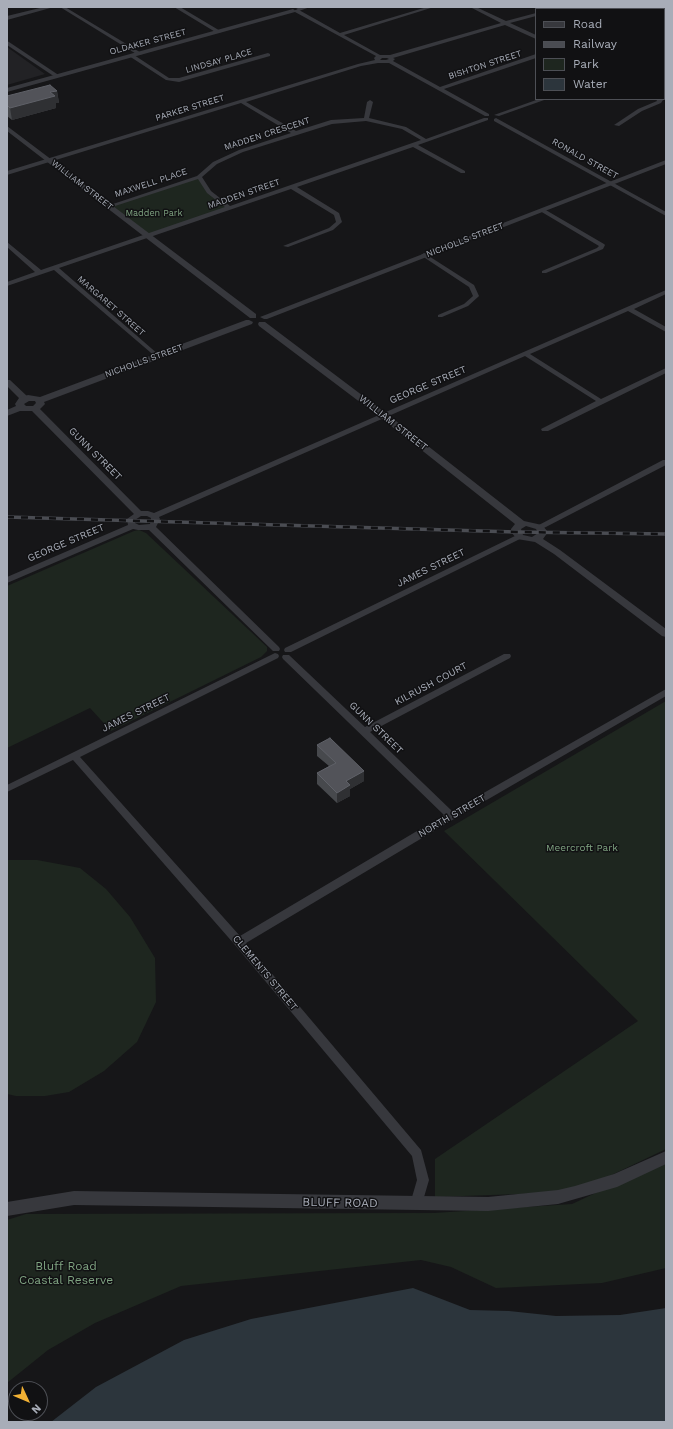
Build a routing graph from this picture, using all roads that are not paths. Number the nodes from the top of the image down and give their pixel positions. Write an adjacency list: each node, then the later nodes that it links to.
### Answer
1 (51, 7): 9 (street)
2 (62, 7): 15 (street)
3 (176, 7): 11 (street)
4 (307, 7): 7 (street, OLDAKER STREET)
5 (432, 7): 12 (street)
6 (472, 7): 10 (street)
7 (294, 10): 11 (street, OLDAKER STREET); 12 (street)
8 (535, 14): 10 (street)
9 (7, 18)
10 (507, 23): 13 (street); 20 (street)
11 (219, 32): 15 (street, OLDAKER STREET)
12 (341, 34): 19 (street)
13 (535, 37)
14 (7, 43): 21 (street)
15 (140, 54): 17 (street, OLDAKER STREET)
16 (268, 55): 17 (street, LINDSAY PLACE)
17 (132, 56): 21 (street, OLDAKER STREET)
18 (535, 56): 22 (street, BISHTON STREET)
19 (378, 58): 20 (street); 26 (street, PARKER STREET)
20 (390, 59): 22 (street)
21 (57, 76): 23 (street, OLDAKER STREET)
22 (439, 89): 28 (street)
23 (7, 90)
24 (541, 100): 29 (street)
25 (660, 100): 31 (street)
26 (243, 102): 33 (street); 36 (street, PARKER STREET)
27 (370, 102): 30 (street)
28 (486, 117): 29 (street); 34 (street, MADDEN STREET)
29 (496, 118): 41 (street, RONALD STREET)
30 (366, 119): 33 (street, MADDEN CRESCENT); 34 (street, MADDEN CRESCENT)
31 (617, 125)
32 (7, 128): 36 (street, WILLIAM STREET)
33 (295, 134): 40 (street, MADDEN CRESCENT)
34 (426, 141): 35 (street, MADDEN STREET)
35 (413, 145): 38 (street); 42 (street, MADDEN STREET)
36 (49, 160): 39 (street, PARKER STREET); 43 (street, WILLIAM STREET)
37 (666, 162): 41 (street, NICHOLLS STREET)
38 (463, 172)
39 (7, 173)
40 (199, 177): 43 (street, MAXWELL PLACE); 44 (street)
41 (610, 183): 45 (street, NICHOLLS STREET); 46 (street, RONALD STREET)
42 (293, 187): 44 (street, MADDEN STREET); 49 (street)
43 (110, 206): 47 (street, WILLIAM STREET)
44 (230, 208): 47 (street, MADDEN STREET)
45 (542, 210): 50 (street, NICHOLLS STREET); 52 (street)
46 (666, 214)
47 (150, 236): 51 (street, MADDEN STREET); 58 (street, WILLIAM STREET)
48 (7, 244): 53 (street)
49 (286, 246)
50 (424, 255): 57 (street); 59 (street, NICHOLLS STREET)
51 (55, 268): 53 (street, MADDEN STREET); 62 (street, MARGARET STREET)
52 (544, 272)
53 (40, 273): 54 (street, MADDEN STREET)
54 (7, 284)
55 (666, 292): 56 (street, GEORGE STREET)
56 (628, 308): 60 (street); 61 (street, GEORGE STREET)
57 (440, 316)
58 (251, 319): 59 (street); 62 (street, NICHOLLS STREET)
59 (263, 320): 71 (street, WILLIAM STREET)
60 (666, 330)
61 (526, 354): 67 (street); 71 (street, GEORGE STREET)
62 (157, 356): 66 (street, NICHOLLS STREET)
63 (666, 370): 67 (street)
64 (7, 382): 65 (street)
65 (25, 399): 66 (street); 68 (street)
66 (40, 400): 69 (street)
67 (600, 401): 72 (street)
68 (21, 408): 69 (street); 70 (street)
69 (35, 409): 74 (street, GUNN STREET)
70 (7, 413)
71 (384, 416): 75 (street, GEORGE STREET); 76 (street, WILLIAM STREET)
72 (545, 428)
73 (666, 462): 79 (street)
74 (140, 514): 75 (street); 77 (street)
75 (154, 516): 78 (street)
76 (522, 524): 79 (street); 80 (street)
77 (133, 526): 78 (street); 82 (street, GEORGE STREET)
78 (151, 527): 84 (street)
79 (539, 527): 81 (street)
80 (520, 537): 81 (street); 85 (street, JAMES STREET)
81 (537, 539): 83 (street)
82 (7, 580)
83 (666, 634)
84 (276, 653): 85 (street); 89 (street, JAMES STREET)
85 (287, 653): 88 (street, GUNN STREET)
86 (507, 656): 88 (street, KILRUSH COURT)
87 (666, 692): 91 (street, NORTH STREET)
88 (364, 731): 91 (street, GUNN STREET)
89 (74, 756): 90 (street, JAMES STREET); 92 (street, CLEMENTS STREET)
90 (7, 789)
91 (451, 816): 92 (street, NORTH STREET)
92 (239, 942): 94 (street, CLEMENTS STREET)
93 (666, 1157): 94 (street, BLUFF ROAD)
94 (416, 1204): 95 (street, BLUFF ROAD)
95 (7, 1209)

